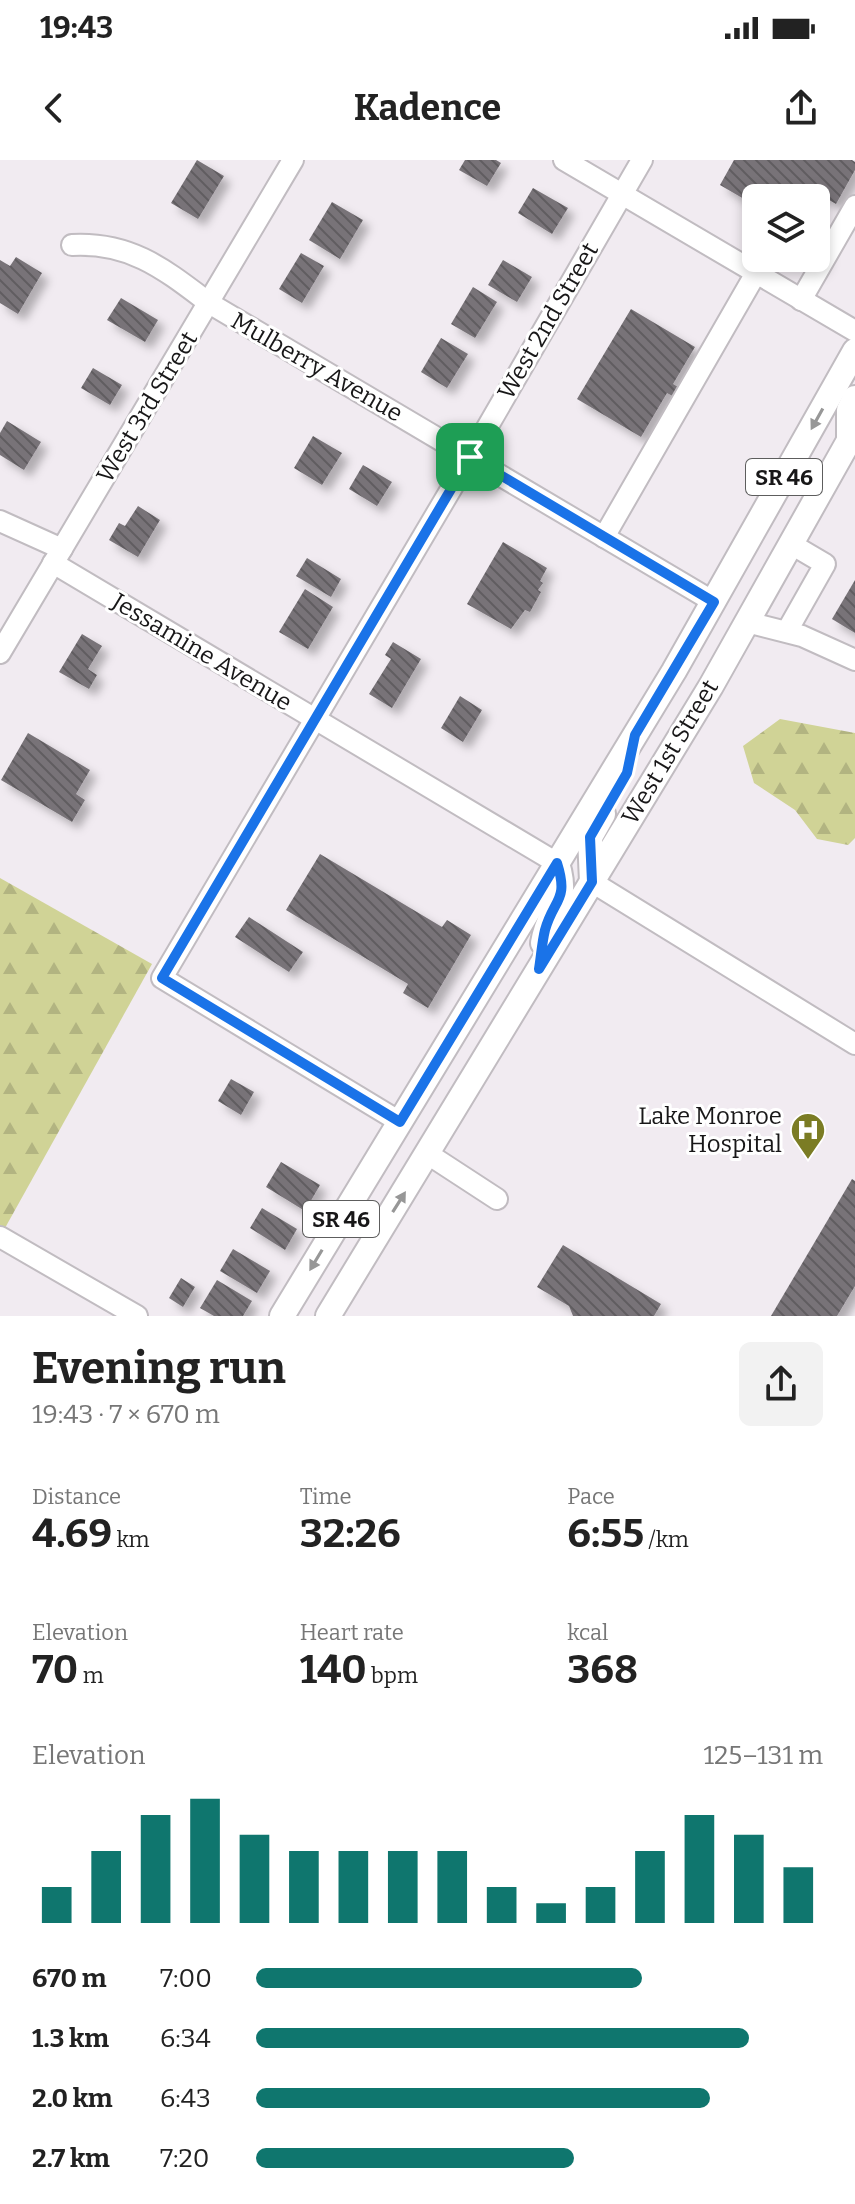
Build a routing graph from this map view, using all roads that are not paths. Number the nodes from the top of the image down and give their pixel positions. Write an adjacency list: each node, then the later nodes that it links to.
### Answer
1 (293, 160): 9 (street, West 3rd Street)
2 (564, 160): 4 (street)
3 (642, 160): 4 (street, West 2nd Street)
4 (621, 194): 7 (street); 14 (street, West 2nd Street)
5 (855, 206): 8 (street)
6 (72, 245): 9 (street, Mulberry Avenue)
7 (756, 273): 8 (street); 16 (street)
8 (801, 300): 10 (street)
9 (209, 303): 14 (street, Mulberry Avenue); 18 (street, West 3rd Street)
10 (855, 331)
11 (855, 351): 19 (main road, West 1st Street / SR 46, one-way to 19)
12 (855, 398): 13 (main road)
13 (852, 435): 17 (main road, West 1st Street / SR 46)
14 (470, 457): 16 (street, Mulberry Avenue); 24 (street, West 2nd Street)
15 (0, 521): 18 (street, Jessamine Avenue)
16 (604, 537): 19 (street, Mulberry Avenue)
17 (791, 544): 20 (main road, West 1st Street / SR 46); 21 (street)
18 (58, 556): 22 (street, West 3rd Street); 24 (street, Jessamine Avenue)
19 (714, 602): 25 (main road, West 1st Street / SR 46)
20 (747, 622): 21 (street); 27 (main road, West 1st Street / SR 46)
21 (787, 631): 23 (street)
22 (0, 653)
23 (855, 660)
24 (315, 720): 26 (street, Jessamine Avenue); 30 (street, West 2nd Street)
25 (635, 735): 26 (main road, West 1st Street / SR 46); 27 (main road)
26 (557, 863): 28 (main road); 30 (main road, West 1st Street / SR 46)
27 (592, 882): 28 (main road, West 1st Street / SR 46); 29 (street)
28 (539, 969): 31 (main road, West 1st Street / SR 46)
29 (855, 1044)
30 (400, 1122): 36 (main road, West 1st Street / SR 46, one-way to 36)
31 (428, 1154): 32 (street); 37 (main road, West 1st Street / SR 46, one-way to 31)
32 (497, 1199)
33 (0, 1237): 34 (street)
34 (105, 1308): 35 (street)
35 (137, 1316)
36 (282, 1316)
37 (328, 1316)

